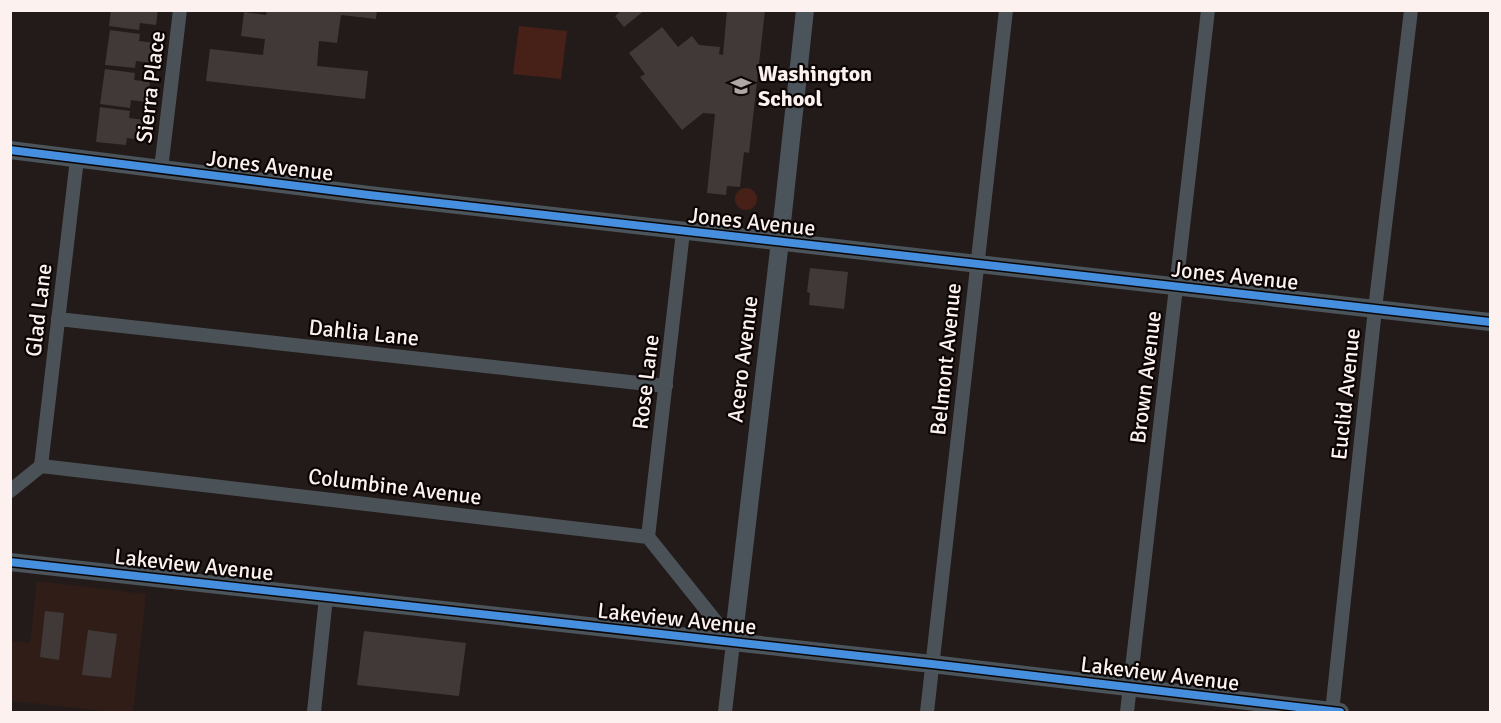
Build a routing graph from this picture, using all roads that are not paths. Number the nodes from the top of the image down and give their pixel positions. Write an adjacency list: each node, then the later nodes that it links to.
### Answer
1 (180, 10): 8 (street, Sierra Place)
2 (805, 10): 10 (street, Acero Avenue)
3 (1006, 10): 11 (street, Belmont Avenue)
4 (1208, 10): 12 (street, Brown Avenue)
5 (1411, 10): 13 (street, Euclid Avenue)
6 (10, 150): 7 (street, Jones Avenue)
7 (77, 159): 8 (street, Jones Avenue); 14 (street, Glad Lane)
8 (161, 169): 9 (street, Jones Avenue)
9 (683, 231): 10 (street, Jones Avenue); 16 (street, Rose Lane)
10 (780, 241): 11 (street, Jones Avenue); 22 (street, Acero Avenue)
11 (977, 265): 12 (street, Jones Avenue); 23 (street, Belmont Avenue)
12 (1177, 287): 13 (street, Jones Avenue); 24 (street, Brown Avenue)
13 (1375, 309): 15 (street, Jones Avenue); 29 (street, Euclid Avenue)
14 (58, 319): 16 (street, Dahlia Lane); 17 (street, Glad Lane)
15 (1491, 322)
16 (666, 386): 19 (street, Rose Lane)
17 (41, 466): 18 (street); 19 (street, Columbine Avenue)
18 (10, 491)
19 (648, 537): 22 (street)
20 (10, 562): 21 (street, Lakeview Avenue)
21 (326, 597): 22 (street, Lakeview Avenue); 25 (street)
22 (733, 643): 23 (street, Lakeview Avenue); 26 (street, Acero Avenue)
23 (932, 664): 24 (street, Lakeview Avenue); 27 (street, Belmont Avenue)
24 (1130, 687): 28 (street, Brown Avenue); 29 (street, Lakeview Avenue)
25 (314, 712)
26 (725, 712)
27 (927, 712)
28 (1127, 712)
29 (1336, 712)

